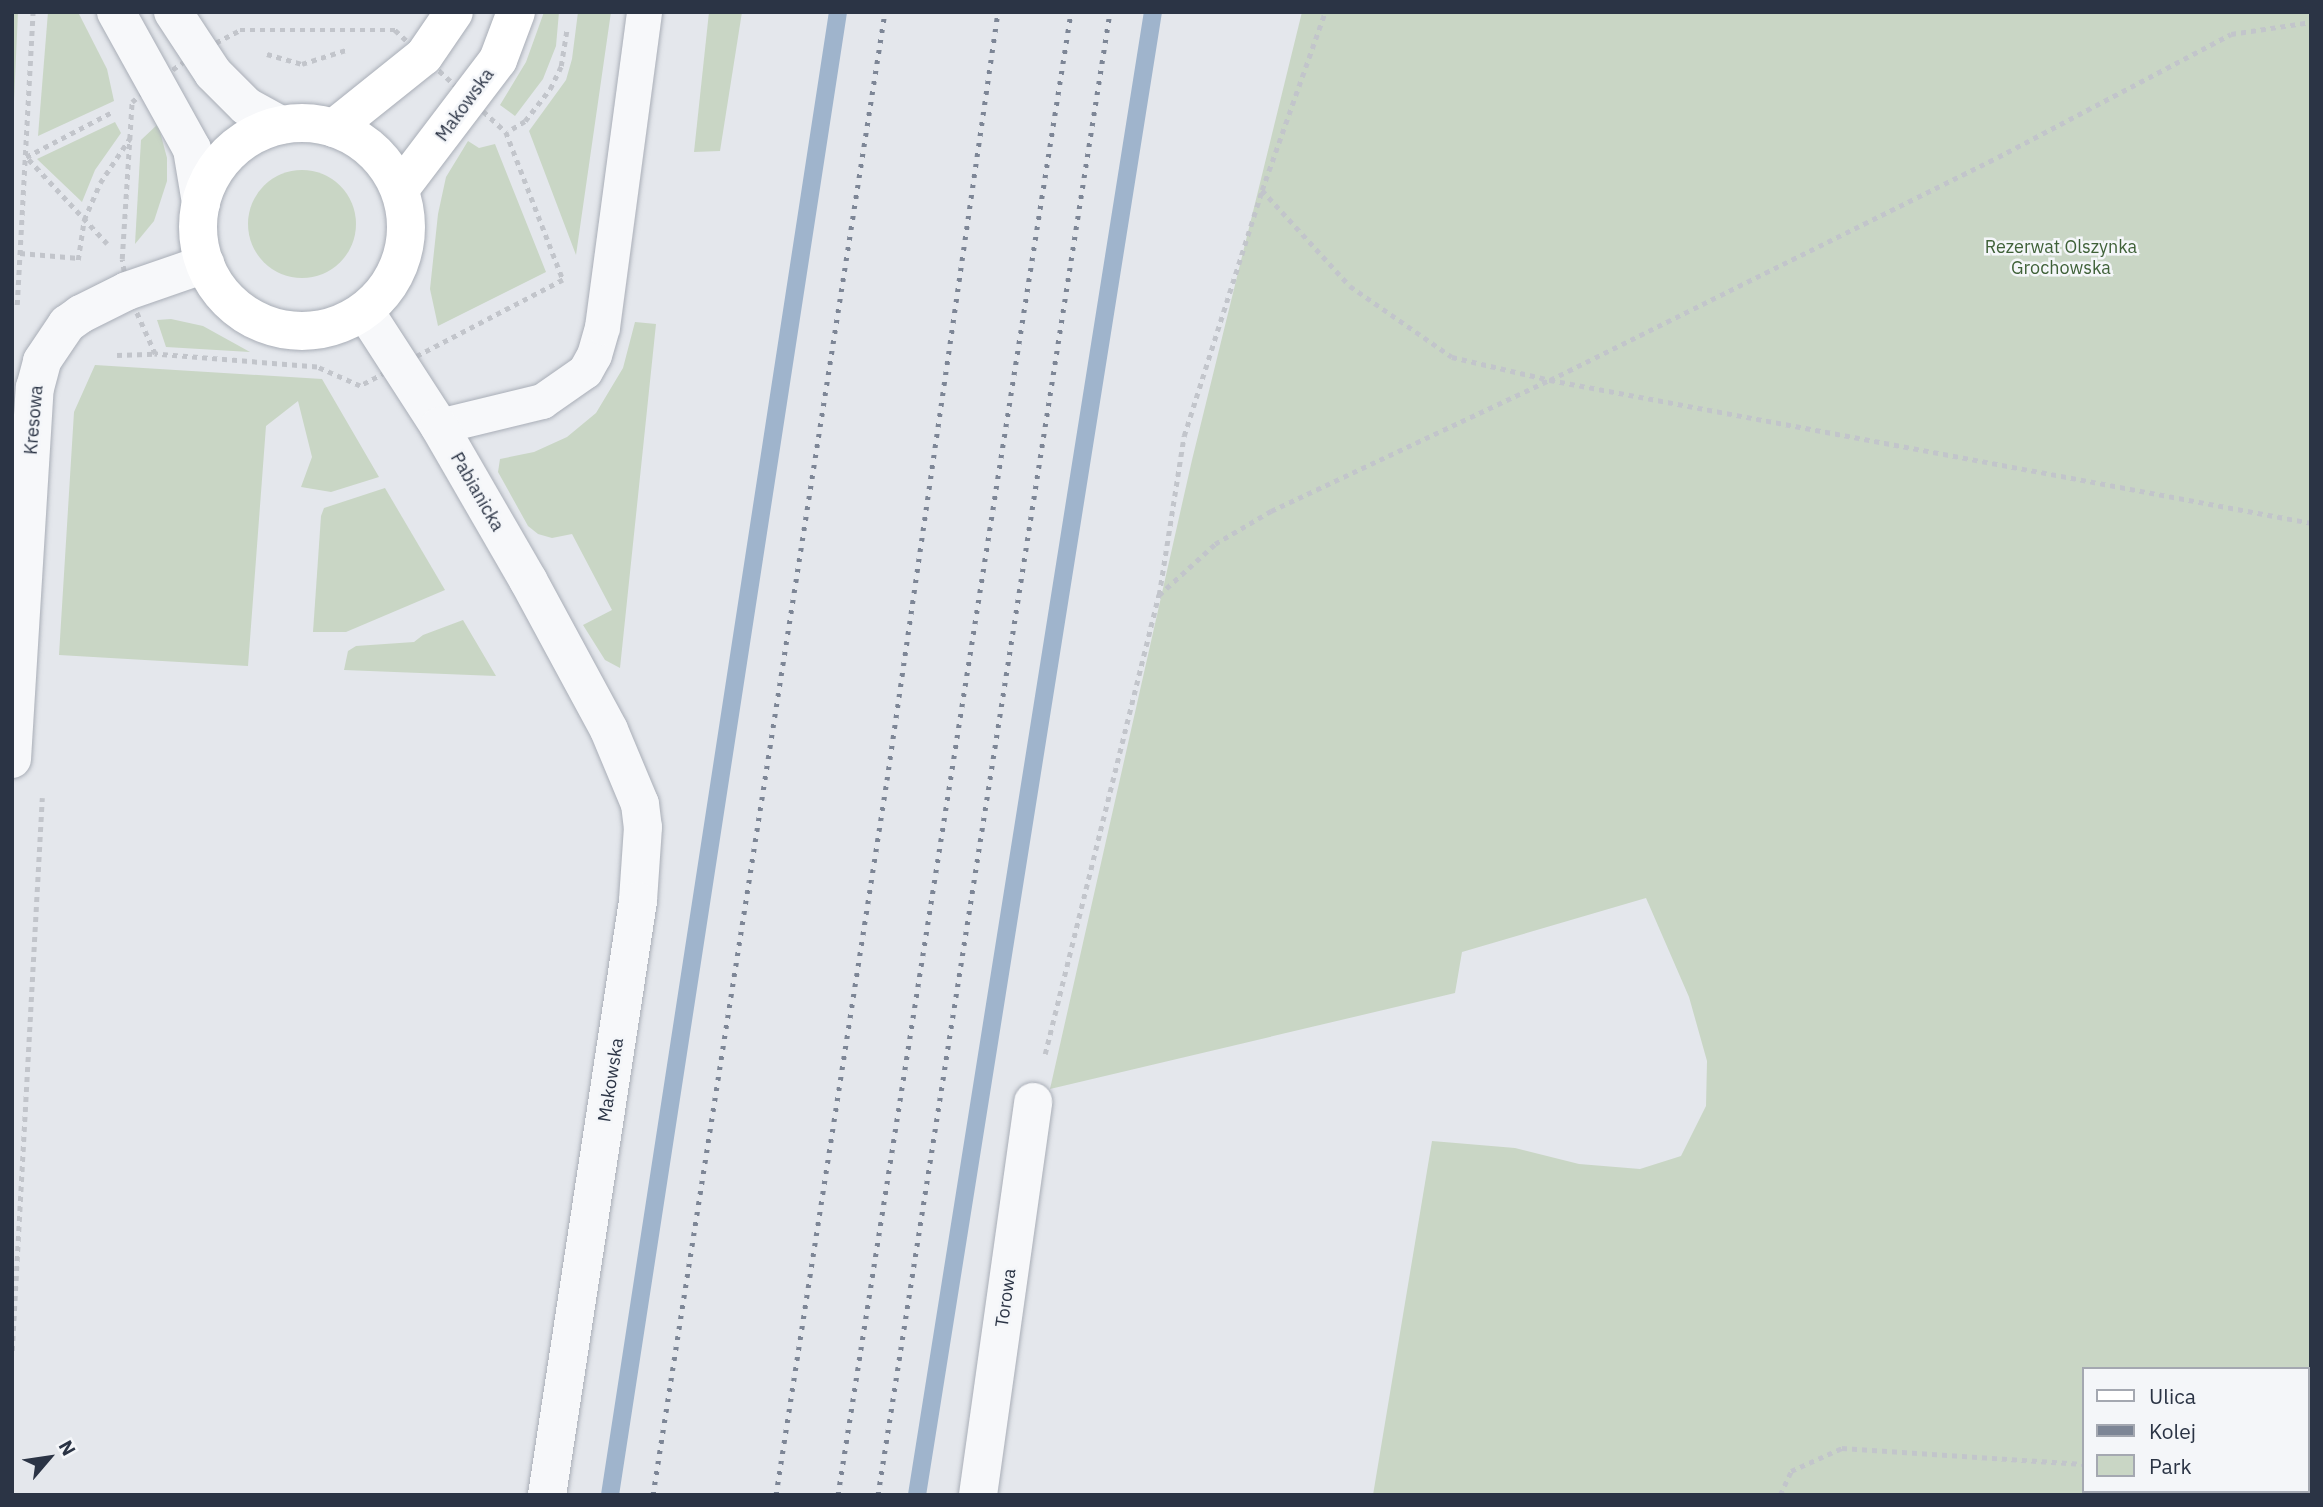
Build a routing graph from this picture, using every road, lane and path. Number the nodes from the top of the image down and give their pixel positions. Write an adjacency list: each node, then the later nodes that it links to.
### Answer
1 (33, 12): 15 (path)
2 (117, 12): 11 (street)
3 (173, 12): 9 (street)
4 (454, 12): 10 (street)
5 (516, 12): 12 (street, Makowska)
6 (644, 12): 29 (lane)
7 (1325, 12): 17 (path)
8 (2311, 22): 28 (path)
9 (198, 52): 10 (path); 11 (path); 13 (street)
10 (424, 56): 12 (path); 14 (street)
11 (144, 91): 15 (path); 18 (street); 22 (path)
12 (471, 99): 16 (street, Makowska); 27 (path)
13 (281, 125): 14 (street); 18 (street)
14 (334, 128): 16 (street)
15 (26, 158): 19 (path); 22 (path)
16 (400, 189): 23 (street)
17 (1262, 190): 28 (path); 31 (path)
18 (201, 203): 21 (street)
19 (20, 253): 20 (path); 24 (path)
20 (89, 258)
21 (205, 264): 22 (street, Kresowa); 23 (street)
22 (120, 270): 25 (path); 32 (street, Kresowa)
23 (366, 313): 27 (street, Pabianicka)
24 (16, 318)
25 (155, 354): 26 (path); 27 (path)
26 (114, 355)
27 (402, 365): 29 (street, Pabianicka)
28 (1550, 380): 30 (path); 31 (path)
29 (439, 426): 33 (street, Pabianicka)
30 (2311, 523)
31 (1159, 595): 36 (path)
32 (15, 655): 34 (street, Kresowa)
33 (581, 676): 39 (street, Makowska)
34 (12, 759)
35 (43, 784): 37 (path)
36 (1032, 1102): 40 (street, Torowa)
37 (12, 1351)
38 (2082, 1464): 41 (path)
39 (547, 1495)
40 (978, 1495)
41 (1780, 1495)

